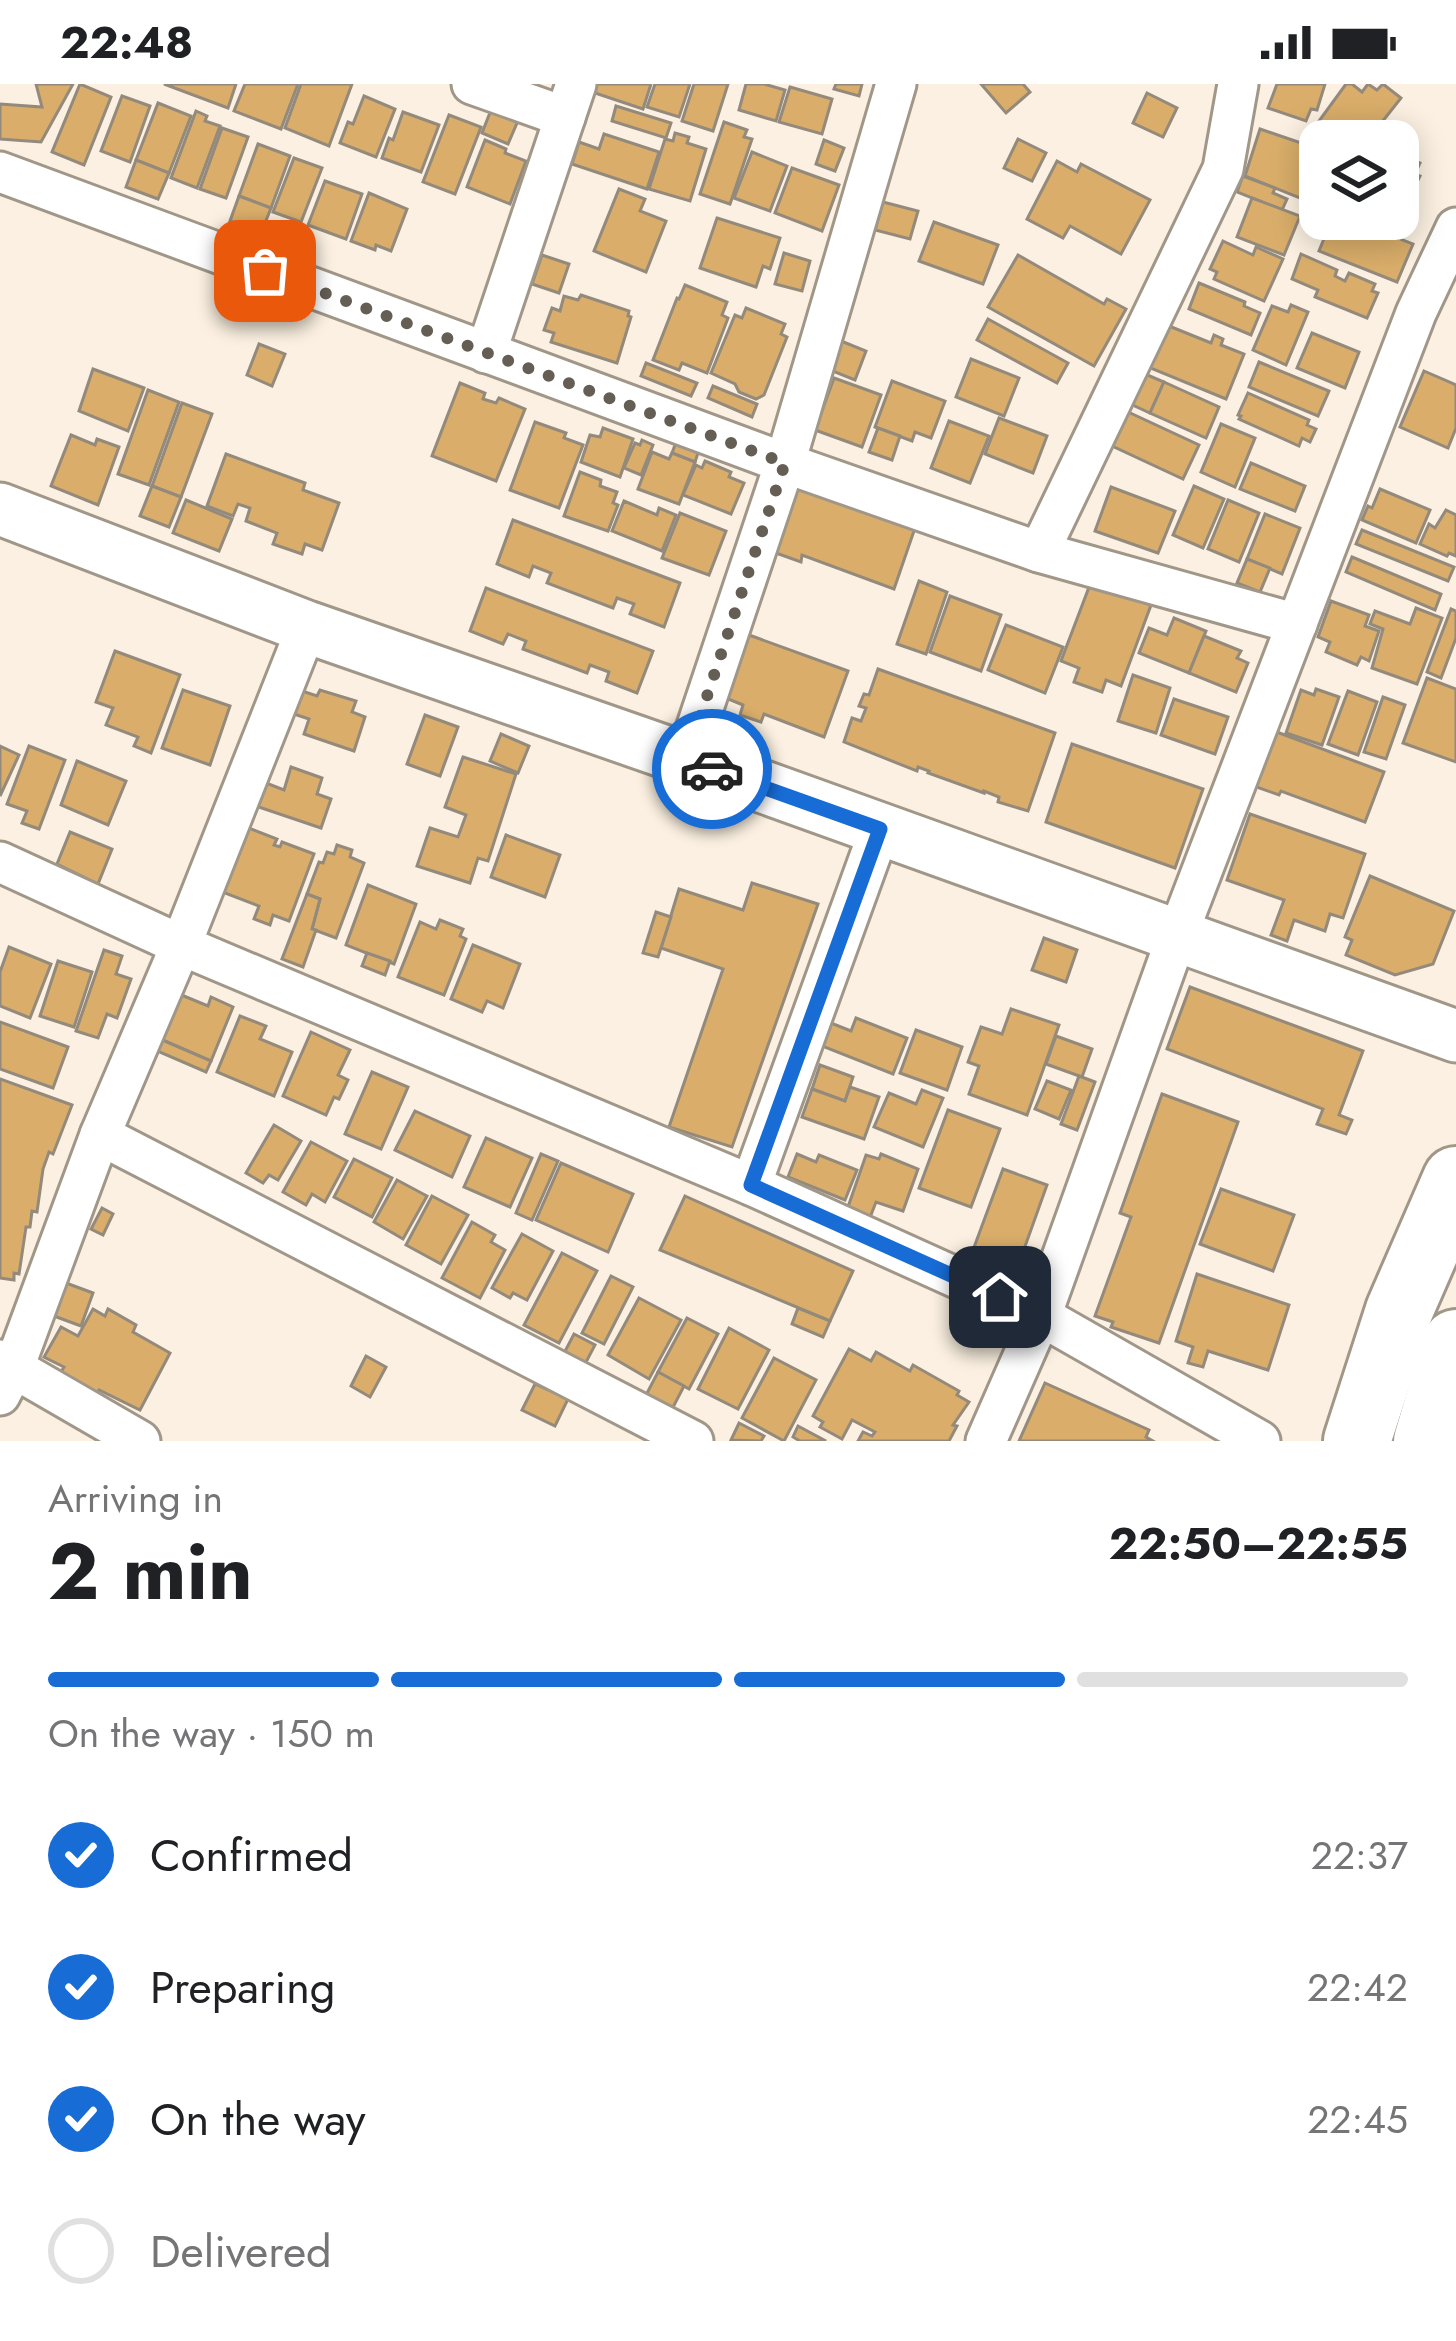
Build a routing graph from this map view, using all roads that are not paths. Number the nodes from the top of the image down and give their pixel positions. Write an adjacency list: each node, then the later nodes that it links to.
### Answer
1 (472, 84): 4 (street)
2 (896, 84): 8 (street)
3 (1238, 84): 10 (street)
4 (571, 101): 7 (street)
5 (0, 172): 7 (street)
6 (1456, 228): 11 (street)
7 (486, 353): 8 (street)
8 (785, 463): 10 (street); 13 (street)
9 (0, 509): 12 (street)
10 (1040, 552): 11 (street)
11 (1297, 624): 16 (street)
12 (307, 627): 13 (street); 17 (street)
13 (686, 759): 14 (street)
14 (880, 829): 16 (street); 21 (street)
15 (0, 862): 17 (street)
16 (1178, 936): 18 (street); 22 (street)
17 (182, 945): 19 (street); 21 (street)
18 (1456, 1036)
19 (100, 1135): 24 (street); 26 (street)
20 (1456, 1180): 29 (highway)
21 (751, 1185): 22 (street)
22 (1041, 1316): 27 (street); 28 (street)
23 (1456, 1343): 30 (highway)
24 (4, 1375): 25 (street)
25 (140, 1441)
26 (694, 1441)
27 (986, 1441)
28 (1260, 1441)
29 (1357, 1441)
30 (1426, 1441)

